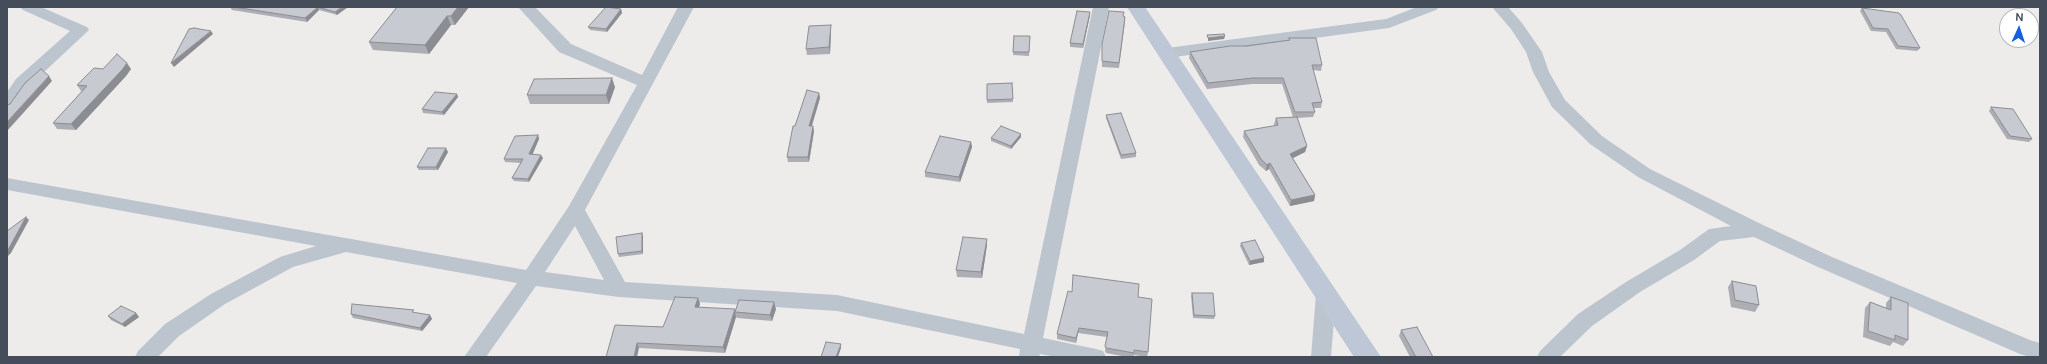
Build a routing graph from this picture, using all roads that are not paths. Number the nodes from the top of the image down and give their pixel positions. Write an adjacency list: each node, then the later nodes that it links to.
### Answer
1 (28, 7): 10 (street)
2 (526, 7): 9 (street)
3 (686, 7): 9 (street)
4 (1101, 7): 18 (street)
5 (1136, 7): 8 (main road)
6 (1431, 7): 8 (street)
7 (1500, 7): 13 (street)
8 (1167, 53): 17 (main road)
9 (646, 82): 12 (street)
10 (7, 104)
11 (7, 184): 14 (street)
12 (576, 210): 15 (street); 16 (street)
13 (1756, 230): 19 (street); 25 (street)
14 (347, 244): 15 (street); 20 (street)
15 (531, 278): 16 (street); 21 (street)
16 (619, 289): 18 (street)
17 (1326, 294): 23 (street); 24 (main road)
18 (1031, 350): 22 (street)
19 (2040, 351)
20 (145, 357)
21 (474, 357)
22 (1096, 357)
23 (1321, 357)
24 (1368, 357)
25 (1547, 357)

